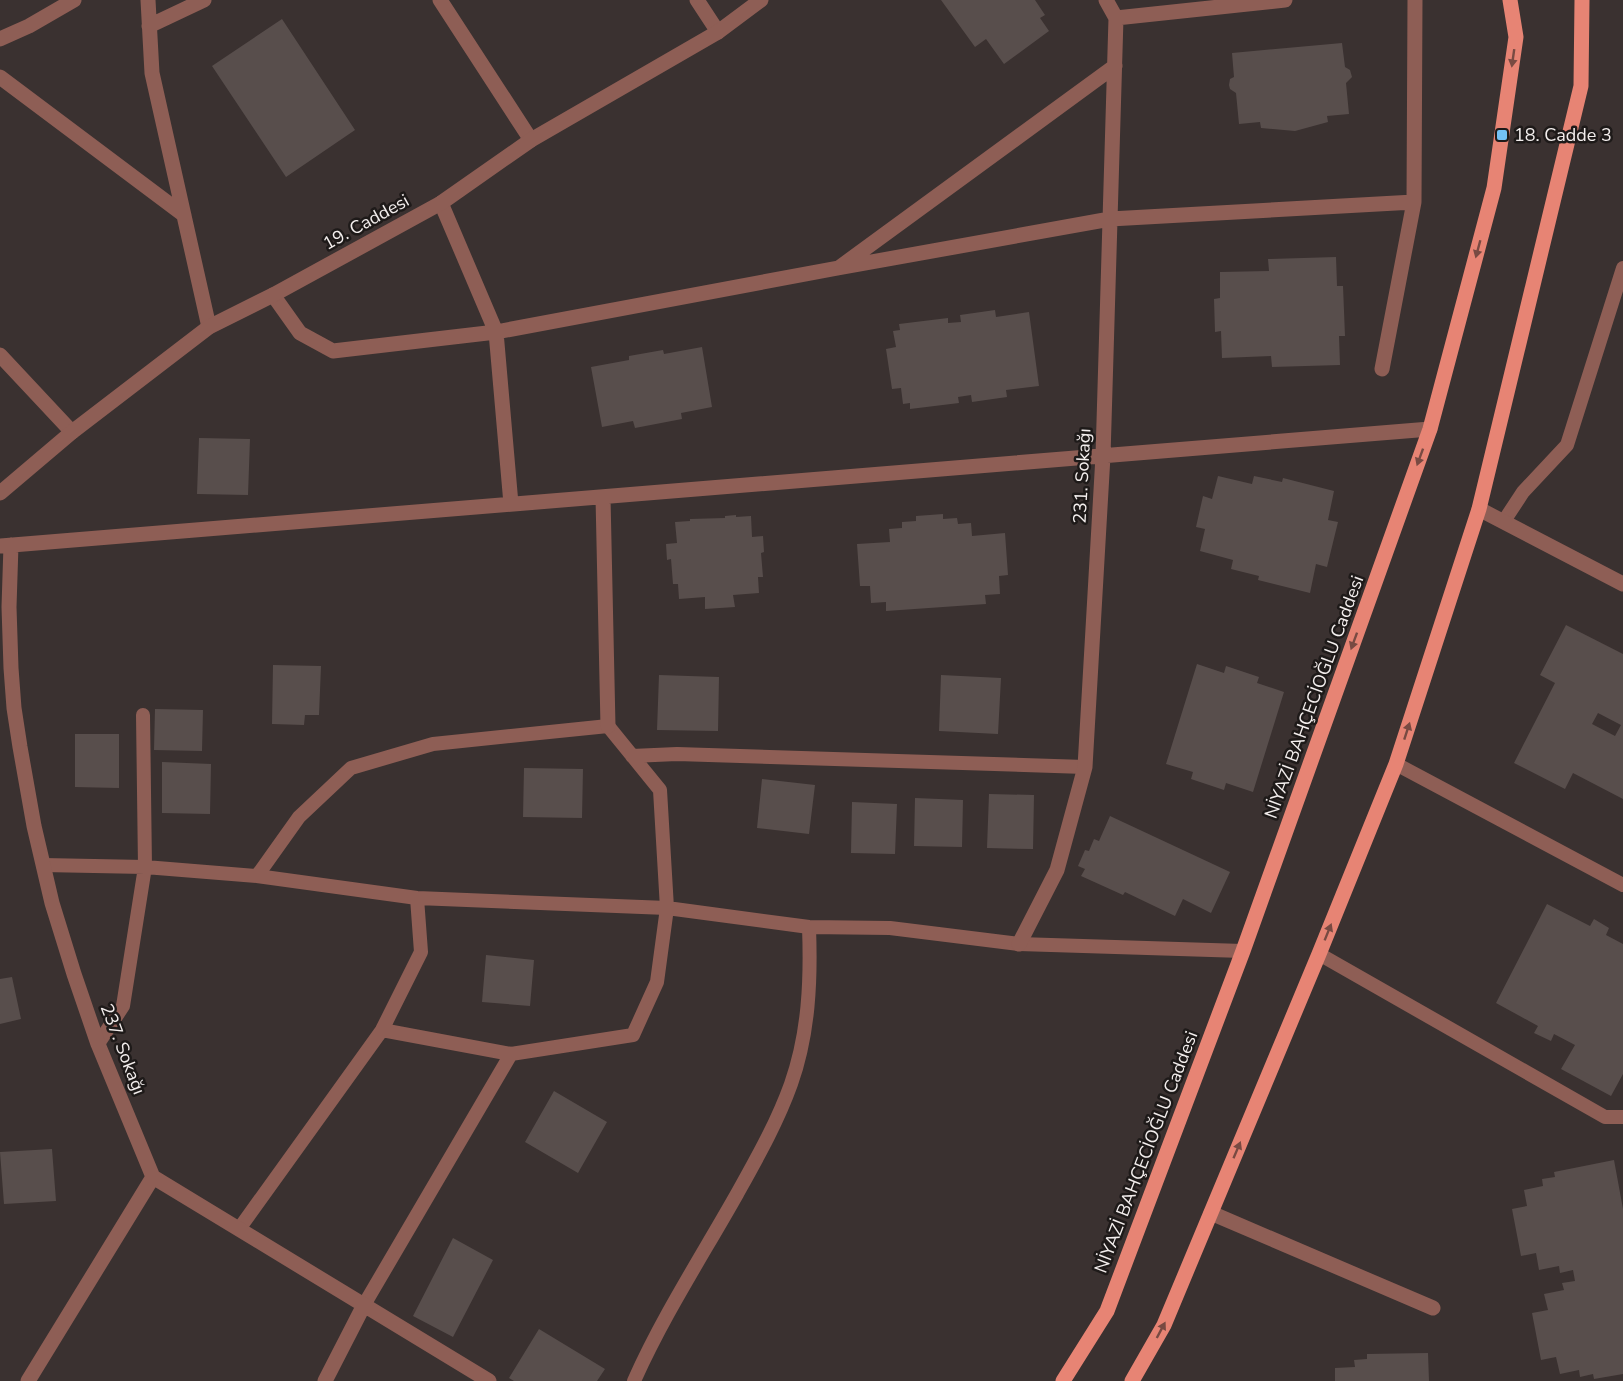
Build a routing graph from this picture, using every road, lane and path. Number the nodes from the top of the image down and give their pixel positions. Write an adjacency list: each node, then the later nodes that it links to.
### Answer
1 (74, 0): 15 (street)
2 (148, 0): 13 (street)
3 (204, 0): 13 (street)
4 (440, 0): 18 (street)
5 (697, 0): 14 (street)
6 (761, 0): 14 (street, 19. Caddesi)
7 (1106, 0): 12 (street)
8 (1285, 0): 12 (street)
9 (1415, 0): 19 (street)
10 (1510, 0): 30 (main road, NİYAZİ BAHÇECİOĞLU Caddesi, one-way to 30)
11 (1582, 0): 36 (main road)
12 (1116, 18): 16 (street, 231. Sokağı)
13 (149, 26): 21 (street)
14 (718, 32): 18 (street, 19. Caddesi)
15 (0, 39)
16 (1115, 66): 22 (street, 231. Sokağı); 23 (street)
17 (0, 77): 21 (street)
18 (531, 141): 20 (street, 19. Caddesi)
19 (1414, 202): 22 (street); 29 (street)
20 (441, 203): 25 (street, 19. Caddesi); 27 (street)
21 (184, 215): 26 (street)
22 (1110, 219): 23 (street); 32 (street, 231. Sokağı)
23 (838, 268): 27 (street)
24 (1623, 268): 37 (lane)
25 (273, 295): 26 (street, 19. Caddesi); 27 (street)
26 (209, 327): 31 (street, 19. Caddesi)
27 (496, 332): 35 (street)
28 (0, 355): 31 (street)
29 (1382, 369)
30 (1430, 429): 32 (street); 53 (main road, NİYAZİ BAHÇECİOĞLU Caddesi, one-way to 53)
31 (72, 432): 33 (street, 19. Caddesi)
32 (1103, 456): 34 (street); 44 (street, 231. Sokağı)
33 (0, 493)
34 (603, 497): 35 (street); 41 (street)
35 (511, 504): 38 (street)
36 (1479, 509): 37 (street); 43 (main road, one-way to 36)
37 (1504, 521): 39 (street)
38 (5, 546): 45 (street, 237. Sokağı)
39 (1623, 584)
40 (143, 715): 46 (lane)
41 (608, 726): 42 (lane); 47 (lane)
42 (632, 756): 44 (lane); 50 (lane)
43 (1396, 764): 48 (lane); 54 (main road, one-way to 43)
44 (1085, 767): 52 (street, 231. Sokağı)
45 (43, 865): 46 (lane); 56 (street, 237. Sokağı)
46 (145, 867): 47 (lane); 56 (lane)
47 (257, 876): 49 (lane)
48 (1623, 885)
49 (417, 898): 50 (lane); 55 (lane)
50 (667, 908): 51 (lane); 57 (lane)
51 (809, 927): 52 (lane); 67 (lane)
52 (1019, 944): 53 (lane)
53 (1243, 951): 68 (main road, NİYAZİ BAHÇECİOĞLU Caddesi)
54 (1319, 954): 58 (lane); 60 (main road, one-way to 54)
55 (382, 1030): 57 (lane); 61 (lane)
56 (98, 1044): 59 (street, 237. Sokağı)
57 (511, 1054): 62 (lane)
58 (1623, 1117)
59 (153, 1177): 61 (street); 64 (street)
60 (1211, 1213): 63 (street); 69 (main road, one-way to 60)
61 (238, 1228): 62 (street)
62 (364, 1305): 65 (street); 66 (street)
63 (1432, 1308)
64 (28, 1381)
65 (325, 1381)
66 (489, 1381)
67 (634, 1381)
68 (1063, 1381)
69 (1132, 1381)

